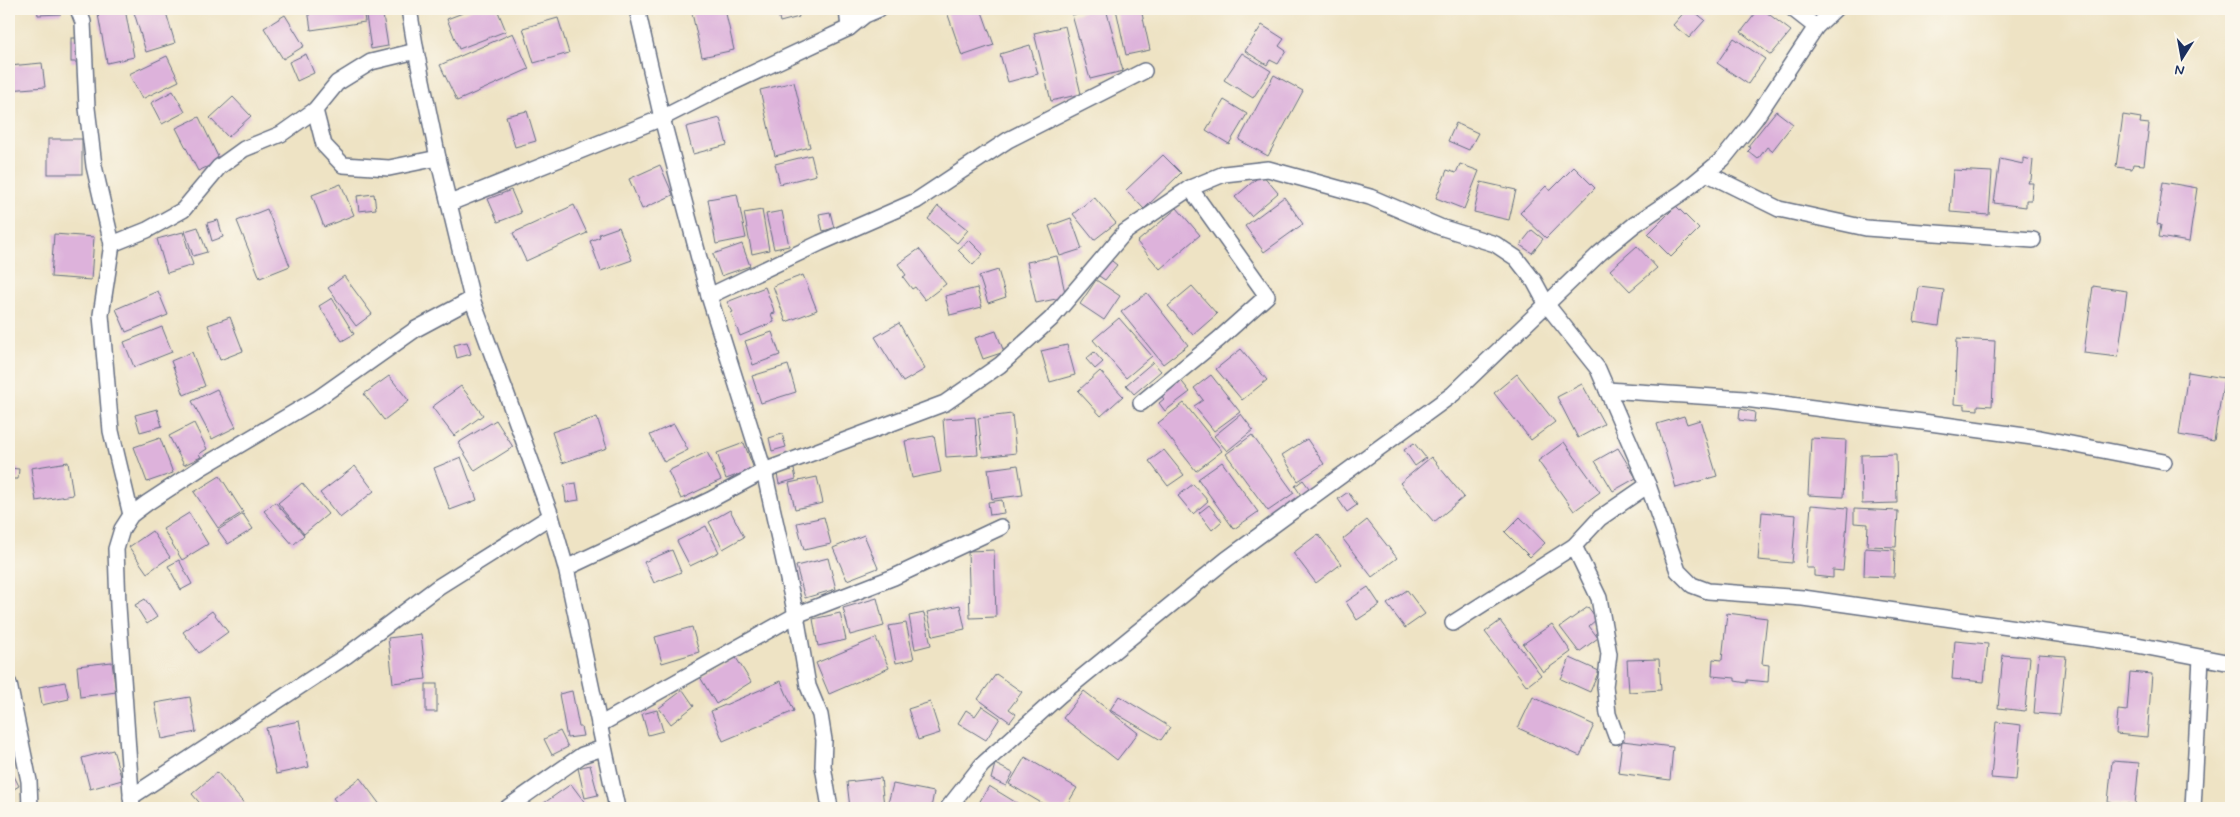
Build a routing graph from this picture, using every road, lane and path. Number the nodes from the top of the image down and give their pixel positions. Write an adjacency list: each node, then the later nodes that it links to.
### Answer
1 (78, 9): 19 (street)
2 (409, 9): 10 (street)
3 (848, 9): 9 (street)
4 (878, 9): 9 (street)
5 (1793, 9): 8 (street)
6 (1834, 9): 8 (street)
7 (641, 10): 13 (street)
8 (1816, 27): 15 (street)
9 (848, 28): 13 (street)
10 (416, 51): 12 (street); 14 (street)
11 (1144, 71): 20 (street)
12 (315, 110): 14 (street); 19 (street)
13 (662, 118): 17 (street); 20 (street)
14 (438, 158): 17 (street)
15 (1706, 173): 18 (street); 22 (street)
16 (1190, 188): 22 (street); 24 (street); 26 (street)
17 (450, 203): 21 (street)
18 (2033, 240)
19 (112, 244): 28 (street)
20 (710, 296): 26 (street)
21 (472, 299): 28 (street); 29 (street)
22 (1547, 305): 23 (street); 46 (street)
23 (1607, 390): 25 (street); 27 (street)
24 (1141, 403)
25 (2164, 462)
26 (764, 470): 32 (street); 33 (street)
27 (1648, 485): 31 (street); 35 (street)
28 (132, 515): 41 (street)
29 (551, 516): 32 (street); 41 (street)
30 (1001, 527): 33 (street)
31 (1574, 546): 34 (street); 39 (street)
32 (566, 568): 38 (street)
33 (796, 615): 38 (street); 45 (street)
34 (1453, 623)
35 (2201, 658): 36 (street); 47 (street)
36 (2231, 663)
37 (9, 684): 42 (street)
38 (599, 725): 40 (street)
39 (1616, 736)
40 (603, 748): 43 (street); 44 (street)
41 (131, 803)
42 (30, 808)
43 (507, 808)
44 (617, 808)
45 (830, 808)
46 (948, 808)
47 (2193, 808)

